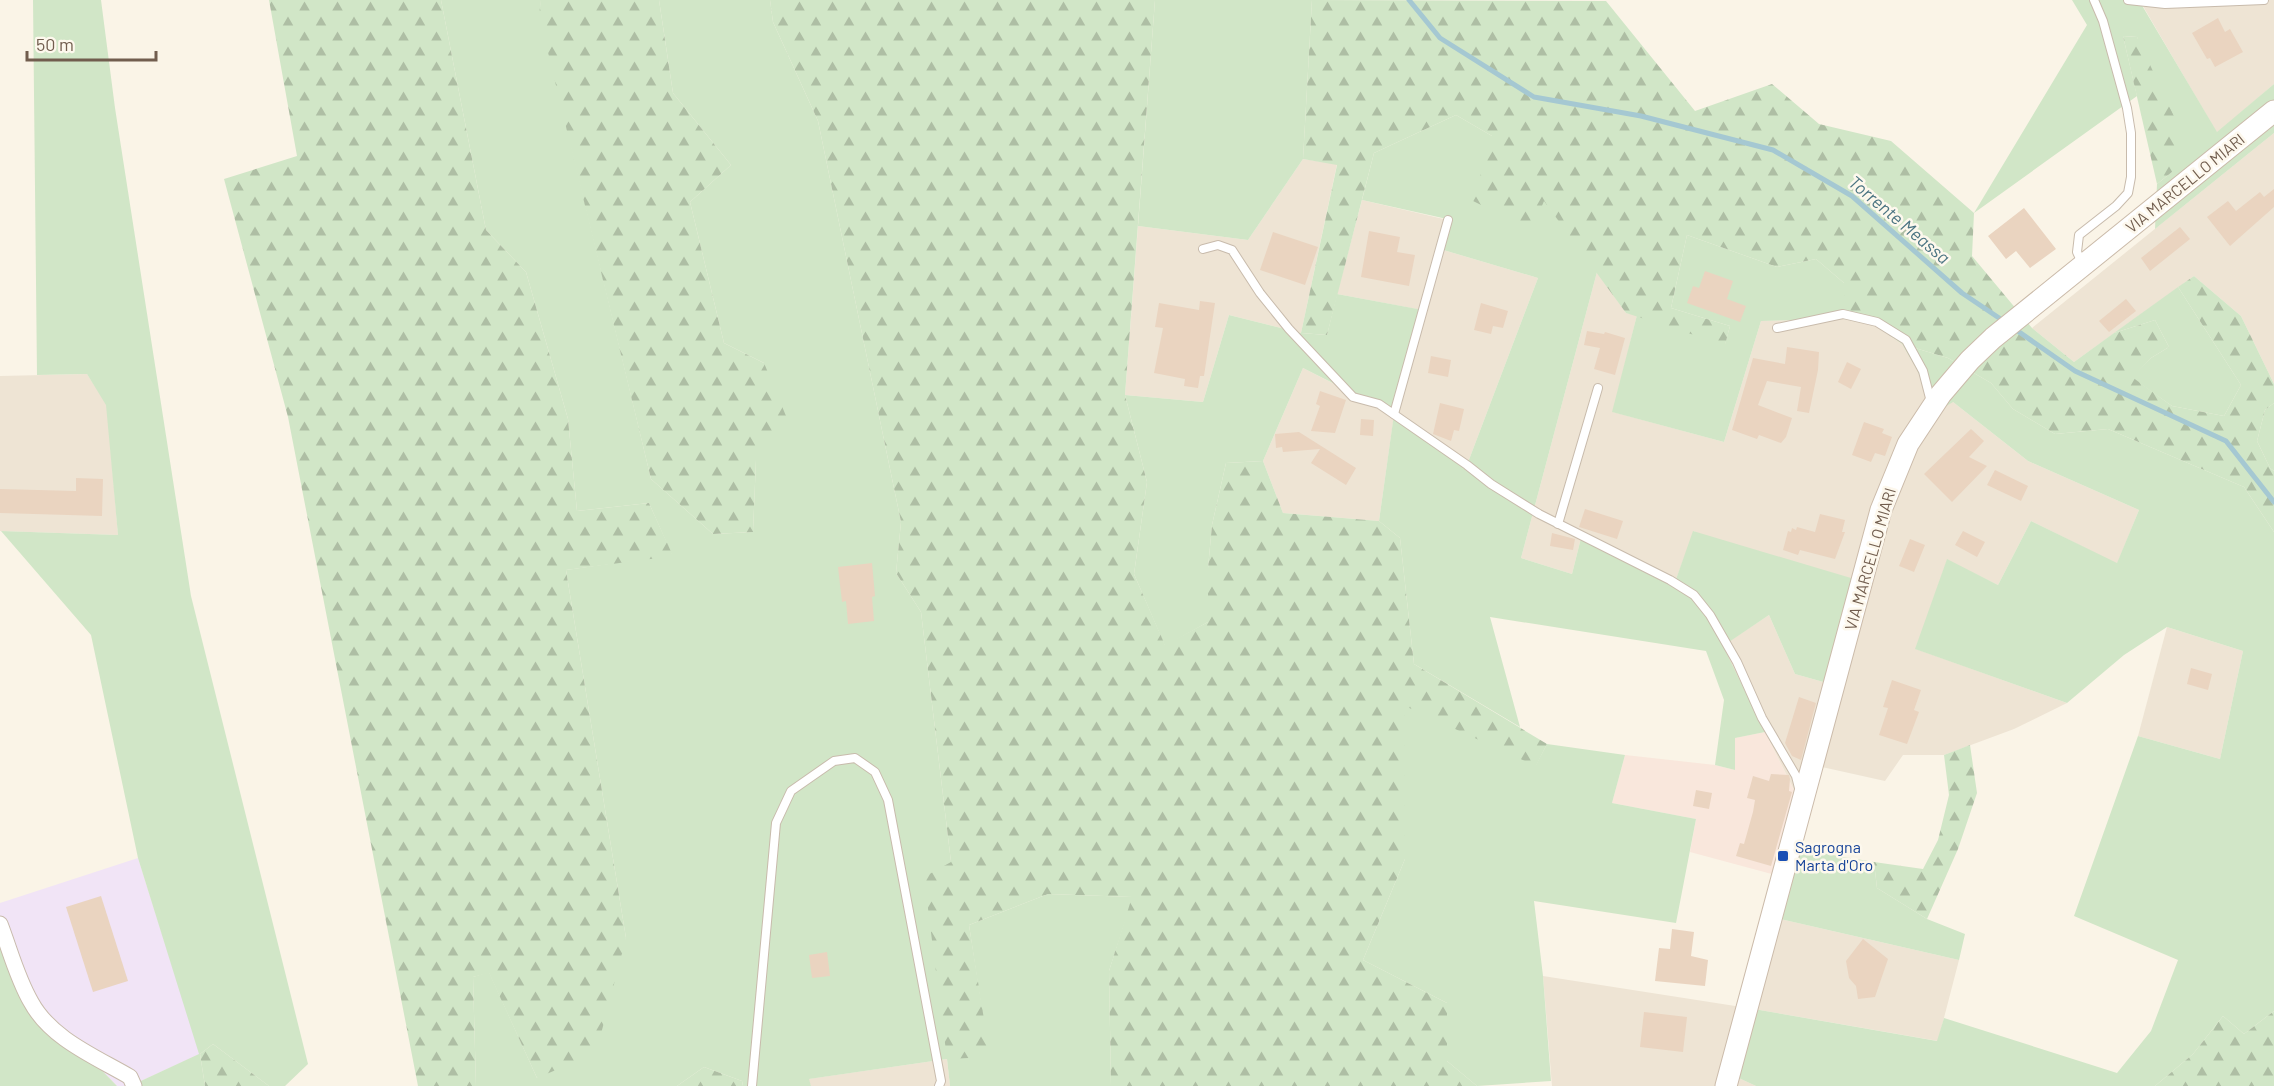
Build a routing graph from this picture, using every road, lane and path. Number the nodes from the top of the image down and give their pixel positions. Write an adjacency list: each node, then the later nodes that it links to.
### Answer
1 (2094, 0): 7 (lane)
2 (2128, 0): 3 (lane)
3 (2264, 0)
4 (2274, 111): 7 (main road, VIA MARCELLO MIARI)
5 (1448, 220): 11 (lane)
6 (1203, 249): 11 (lane)
7 (2083, 265): 10 (main road, VIA MARCELLO MIARI)
8 (1777, 328): 10 (lane)
9 (1598, 388): 12 (lane)
10 (1932, 406): 13 (main road, VIA MARCELLO MIARI)
11 (1394, 414): 12 (lane)
12 (1558, 524): 13 (lane)
13 (1803, 804): 18 (main road, VIA MARCELLO MIARI)
14 (0, 924): 15 (street)
15 (134, 1086)
16 (752, 1086): 17 (lane)
17 (939, 1086)
18 (1726, 1086)

